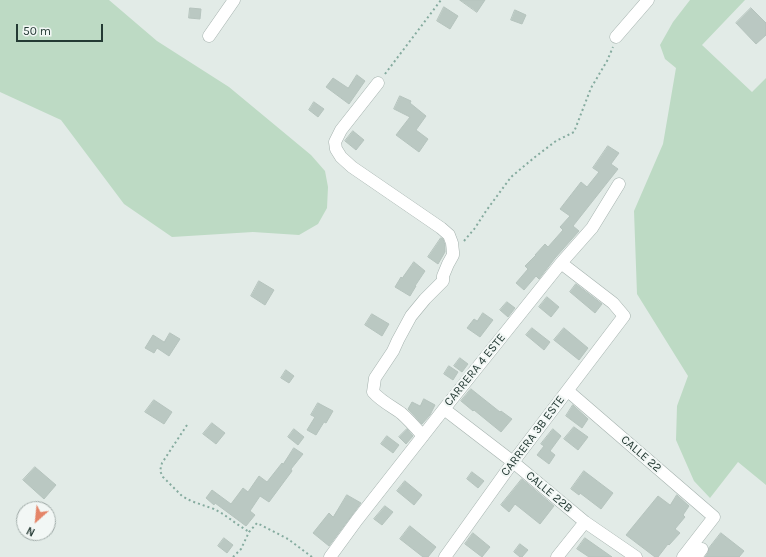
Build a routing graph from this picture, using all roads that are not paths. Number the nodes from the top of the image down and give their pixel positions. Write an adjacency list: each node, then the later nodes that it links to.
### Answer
1 (234, 0): 3 (street)
2 (648, 0): 4 (street)
3 (209, 36)
4 (616, 37)
5 (378, 83): 10 (street)
6 (619, 184): 7 (street, CARRERA 4 ESTE)
7 (561, 263): 8 (street, CARRERA 3B ESTE); 9 (street, CARRERA 4 ESTE)
8 (568, 391): 11 (street, CARRERA 3B ESTE); 17 (street, CALLE 22)
9 (444, 409): 10 (street, CARRERA 4 ESTE); 11 (street, CALLE 22B)
10 (423, 436): 13 (street, CARRERA 4 ESTE)
11 (513, 462): 12 (street, CALLE 22B); 14 (street, CARRERA 3B ESTE)
12 (586, 522): 15 (street); 16 (street, CALLE 22B)
13 (330, 557)
14 (445, 557)
15 (557, 557)
16 (636, 557)
17 (683, 557)

